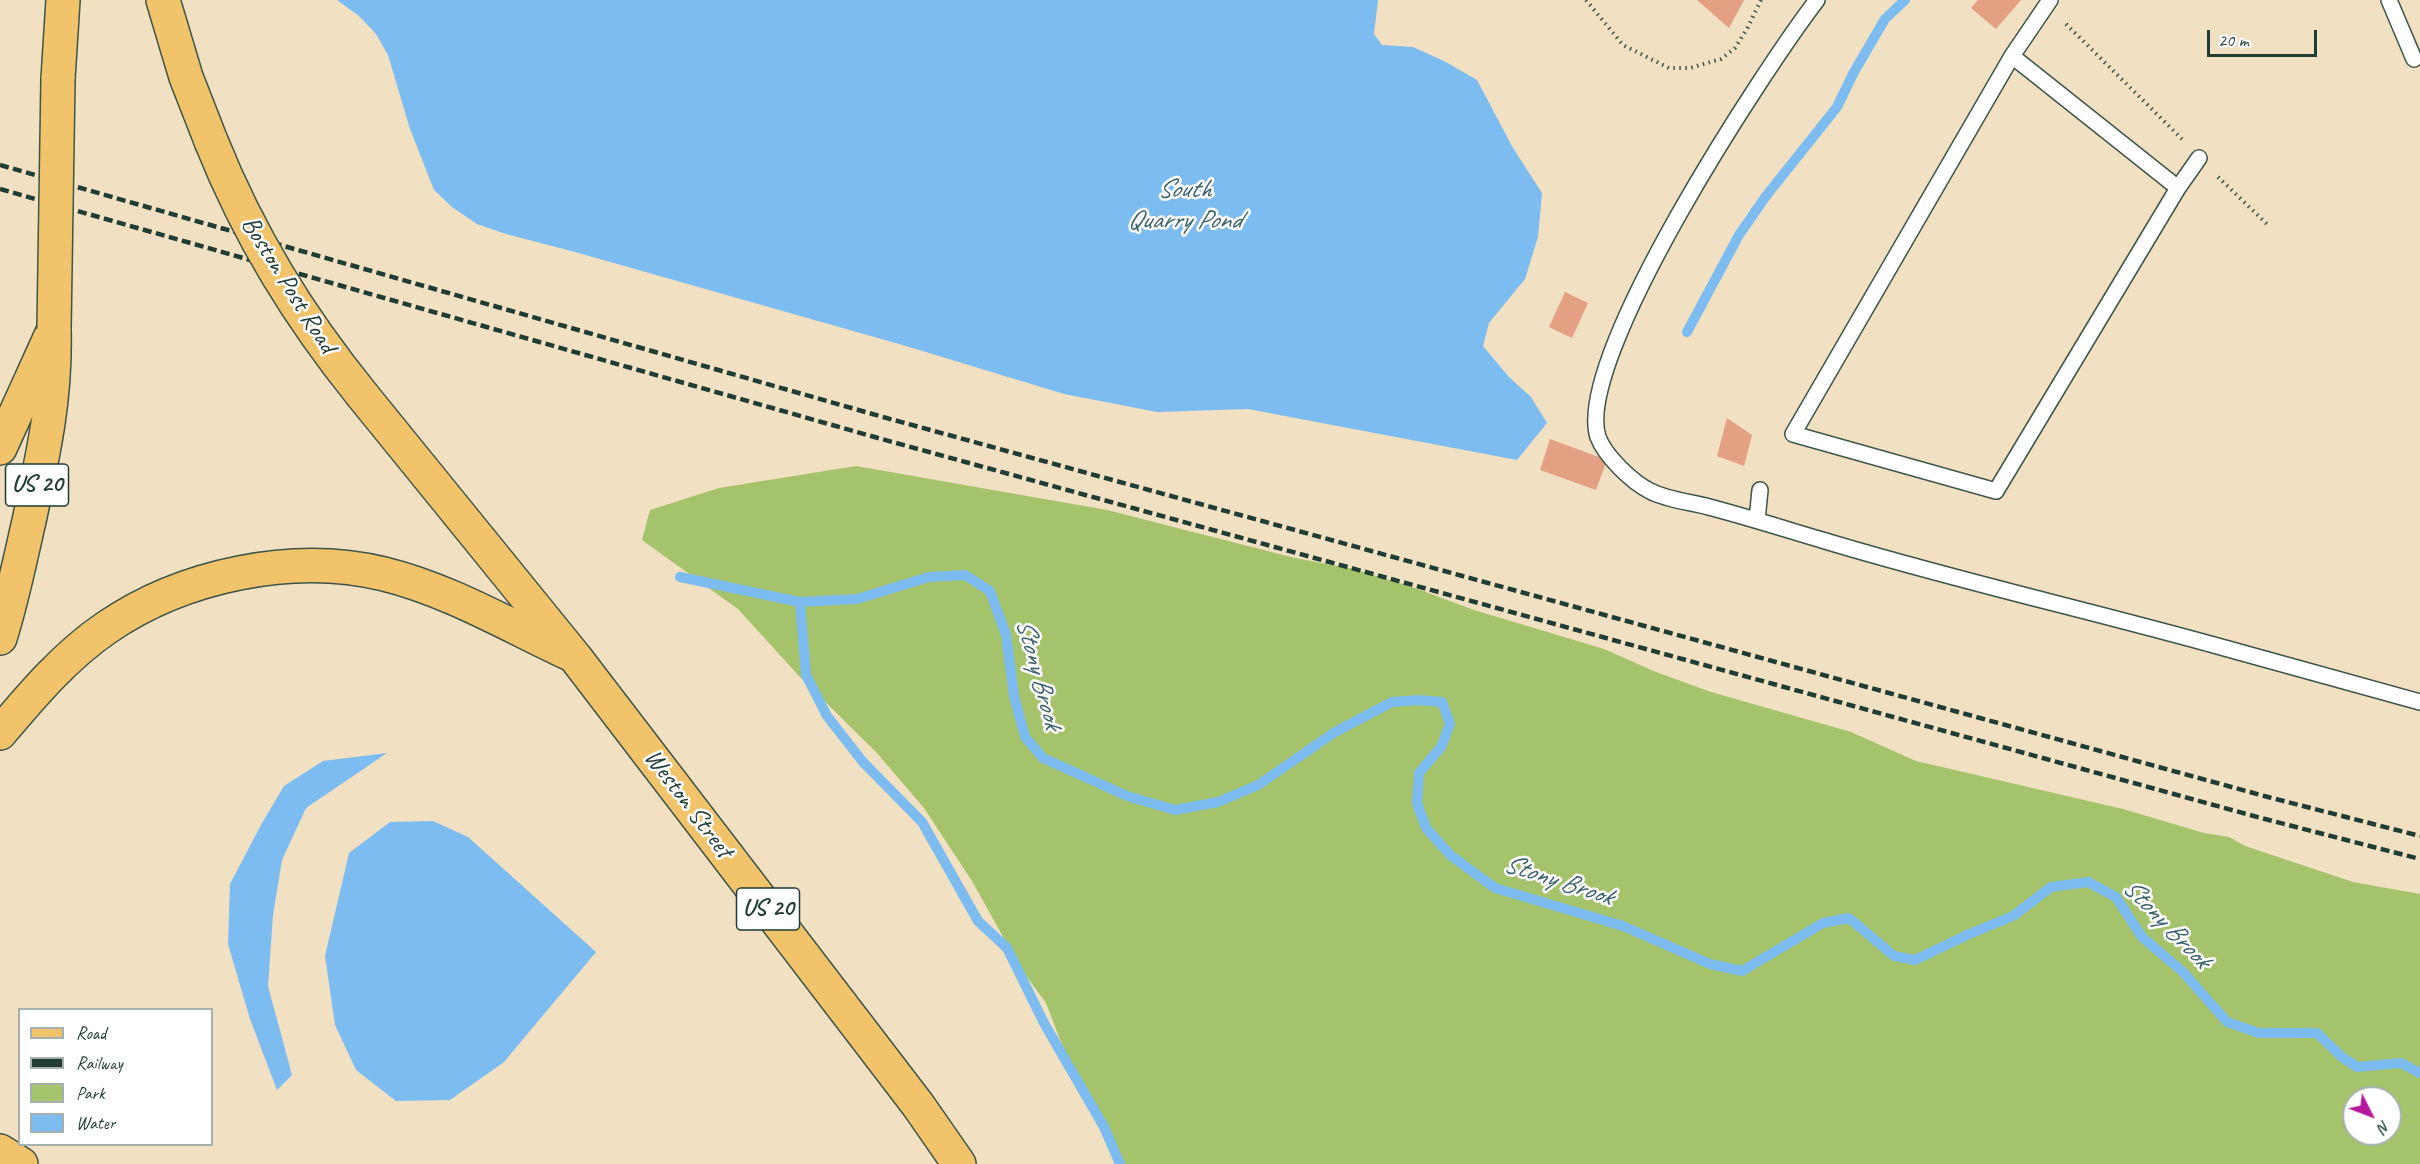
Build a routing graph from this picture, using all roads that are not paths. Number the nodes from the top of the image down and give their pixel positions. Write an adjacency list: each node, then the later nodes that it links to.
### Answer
1 (63, 0): 10 (main road, US 20, bridge)
2 (163, 0): 14 (main road, Boston Post Road / US 20, bridge)
3 (1817, 0): 13 (lane)
4 (2389, 0): 7 (lane)
5 (2048, 2): 6 (lane)
6 (2012, 56): 9 (lane); 9 (lane)
7 (2414, 59)
8 (2199, 158): 9 (lane)
9 (2178, 188)
10 (54, 329): 11 (main road); 15 (main road, US 20)
11 (0, 448)
12 (1760, 490): 13 (lane)
13 (1757, 520): 17 (lane)
14 (476, 535): 16 (main road, Weston Street / US 20)
15 (0, 638)
16 (575, 657): 18 (main road); 21 (main road, Weston Street / US 20)
17 (2420, 702)
18 (0, 733)
19 (0, 1150): 20 (main road)
20 (21, 1164)
21 (959, 1164)

